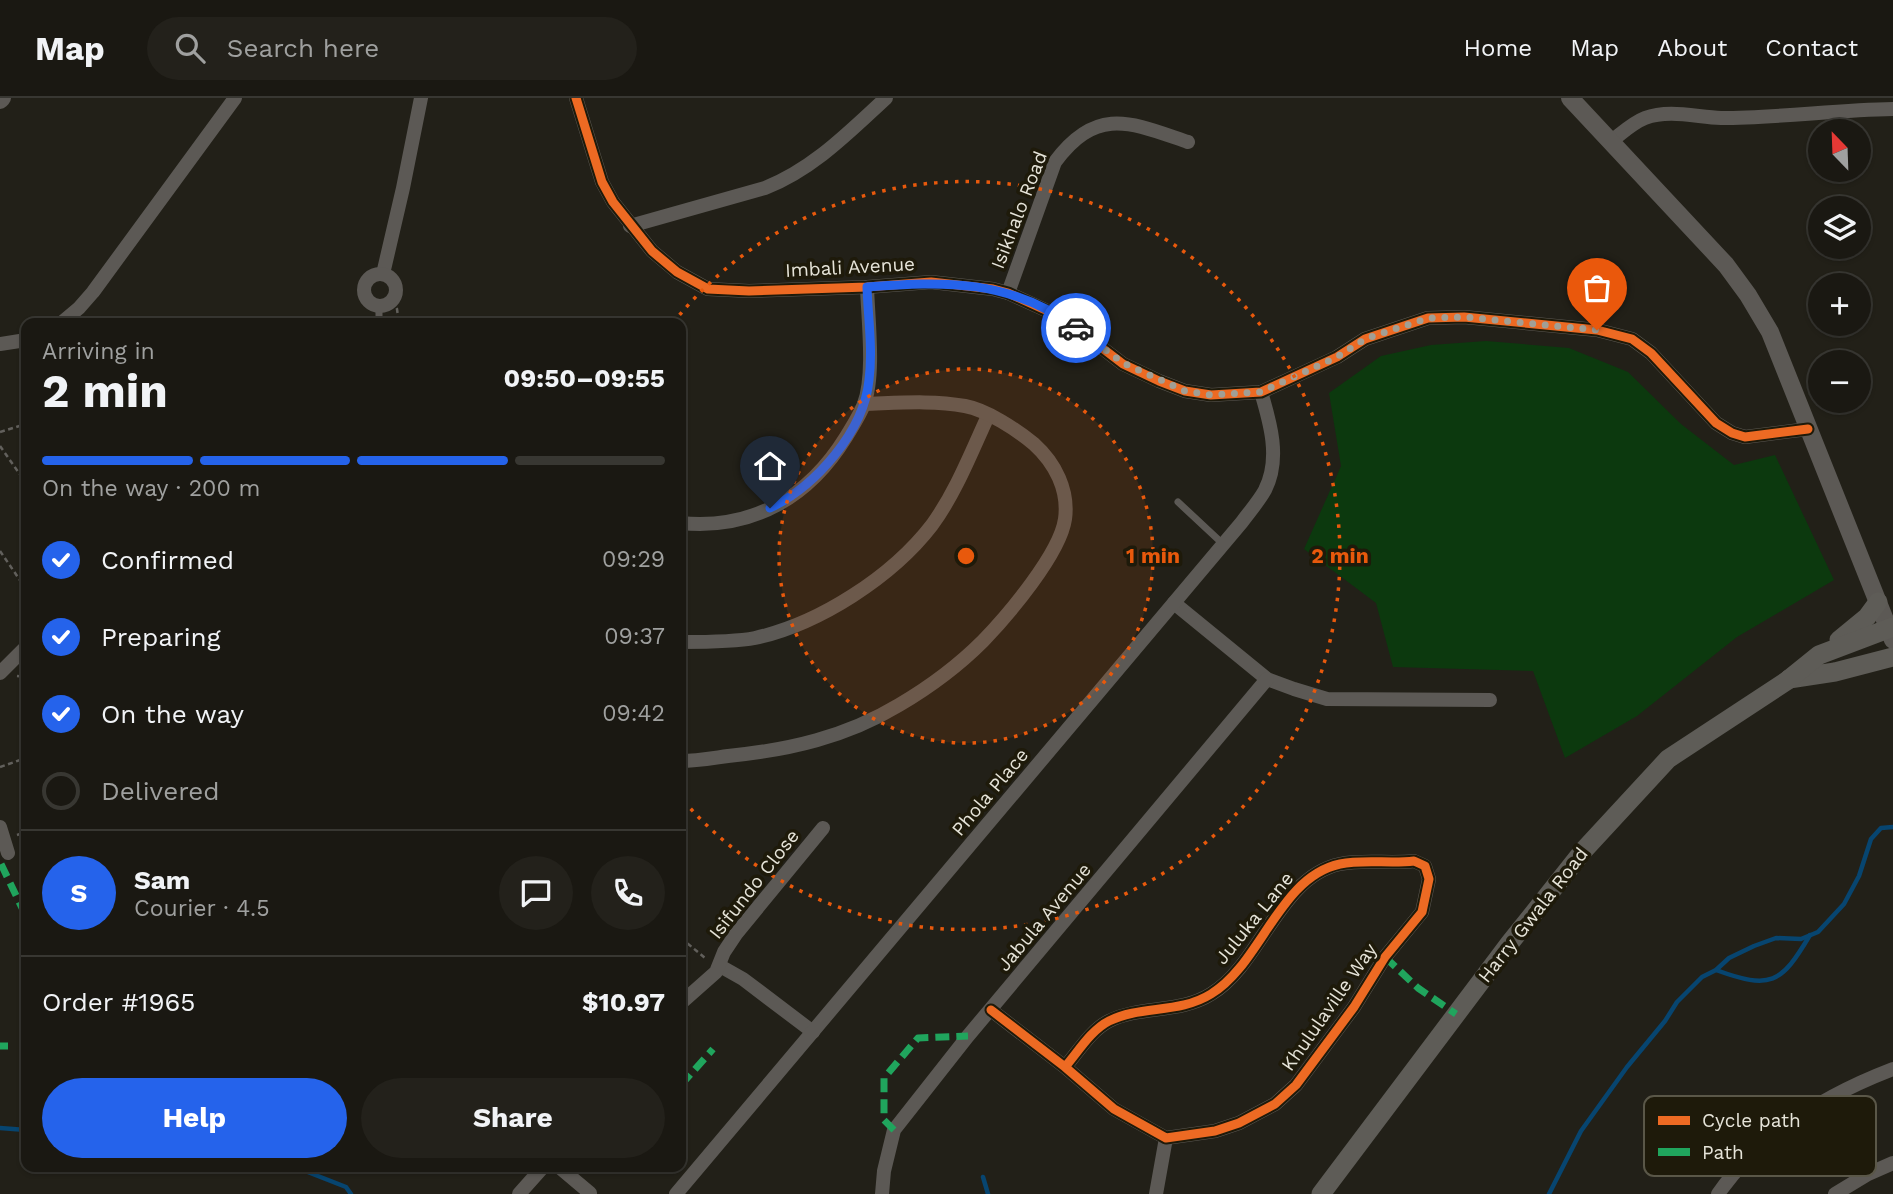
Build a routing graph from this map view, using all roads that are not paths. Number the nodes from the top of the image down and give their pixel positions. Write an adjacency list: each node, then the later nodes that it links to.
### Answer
1 (235, 98): 14 (street)
2 (421, 98): 10 (street)
3 (576, 98): 9 (street, Imbali Avenue)
4 (886, 98): 9 (street)
5 (1570, 98): 8 (street)
6 (1893, 109): 8 (street)
7 (1188, 142): 12 (street, Isikhalo Road)
8 (1610, 142): 21 (street)
9 (631, 226): 11 (street, Imbali Avenue)
10 (383, 274): 13 (street); 13 (street)
11 (867, 287): 12 (street, Imbali Avenue); 19 (street)
12 (1008, 293): 18 (street, Imbali Avenue)
13 (385, 303): 15 (lane)
14 (67, 318)
15 (380, 318)
16 (21, 341): 17 (street)
17 (0, 344)
18 (1261, 392): 21 (street, Imbali Avenue); 24 (street, Phola Place)
19 (864, 404): 20 (street); 23 (street)
20 (988, 416): 28 (street); 36 (street)
21 (1808, 429): 25 (street)
22 (1178, 502): 24 (lane)
23 (686, 524)
24 (1223, 544): 26 (street, Phola Place)
25 (1878, 602): 27 (street); 30 (main road)
26 (1174, 603): 33 (street); 44 (street, Phola Place)
27 (1891, 632): 30 (main road, Harry Gwala Road)
28 (686, 642)
29 (21, 653): 32 (street)
30 (1819, 655): 34 (main road, Harry Gwala Road)
31 (1893, 657): 34 (main road, Harry Gwala Road)
32 (0, 673)
33 (1267, 679): 35 (street); 43 (street, Jabula Avenue)
34 (1788, 680): 60 (main road, Harry Gwala Road)
35 (1490, 700)
36 (686, 760)
37 (0, 827): 39 (street)
38 (823, 828): 41 (street, Isifundo Close)
39 (8, 853)
40 (1415, 861): 45 (street, Juluka Lane); 48 (street, Khululaville Way)
41 (714, 963): 42 (street); 44 (street)
42 (686, 997)
43 (991, 1010): 45 (street); 58 (street, Jabula Avenue)
44 (813, 1032): 57 (street, Phola Place)
45 (1065, 1067): 48 (street)
46 (1893, 1069): 47 (street)
47 (1833, 1096)
48 (1166, 1138): 59 (street)
49 (1893, 1164): 50 (street)
50 (1876, 1171)
51 (539, 1172): 56 (street)
52 (565, 1172): 55 (street)
53 (1733, 1176): 61 (street)
54 (1865, 1176): 62 (street)
55 (590, 1193)
56 (519, 1194)
57 (676, 1194)
58 (882, 1194)
59 (1156, 1194)
60 (1321, 1194)
61 (1718, 1194)
62 (1835, 1194)

